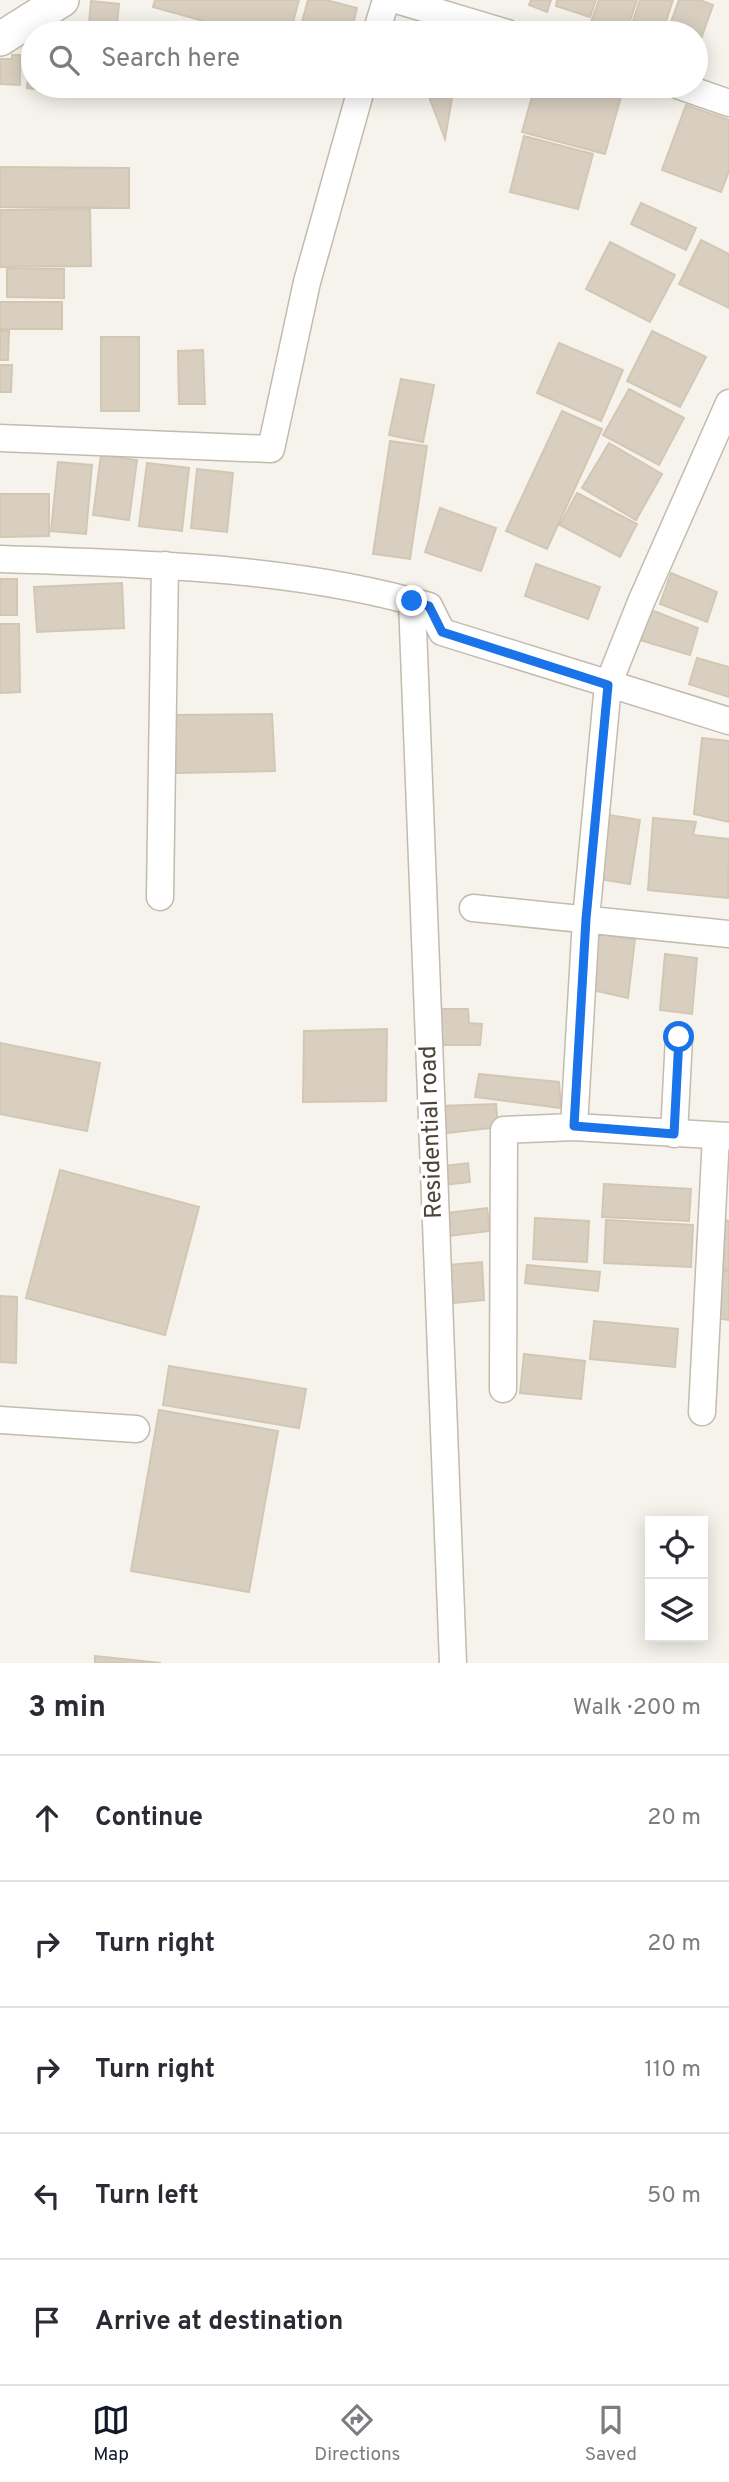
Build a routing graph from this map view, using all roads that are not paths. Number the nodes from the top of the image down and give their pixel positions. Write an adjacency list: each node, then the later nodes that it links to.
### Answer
1 (62, 0): 4 (street)
2 (386, 0): 5 (street)
3 (397, 0): 6 (street)
4 (29, 21)
5 (380, 21)
6 (467, 21)
7 (21, 26): 8 (street)
8 (0, 39)
9 (708, 96): 11 (street)
10 (359, 98): 13 (street)
11 (729, 103)
12 (729, 403): 17 (street)
13 (0, 438)
14 (0, 559): 15 (street)
15 (165, 565): 16 (street); 19 (street)
16 (412, 601): 17 (street); 31 (street, Residential road)
17 (608, 685): 18 (street); 21 (street)
18 (729, 721)
19 (160, 897)
20 (473, 908): 21 (street)
21 (586, 919): 22 (street); 24 (street)
22 (729, 934)
23 (679, 1037): 25 (street)
24 (574, 1126): 25 (street); 27 (street)
25 (674, 1134): 26 (street)
26 (723, 1136): 28 (street)
27 (503, 1389)
28 (702, 1412)
29 (0, 1420): 30 (street)
30 (136, 1430)
31 (453, 1663)

